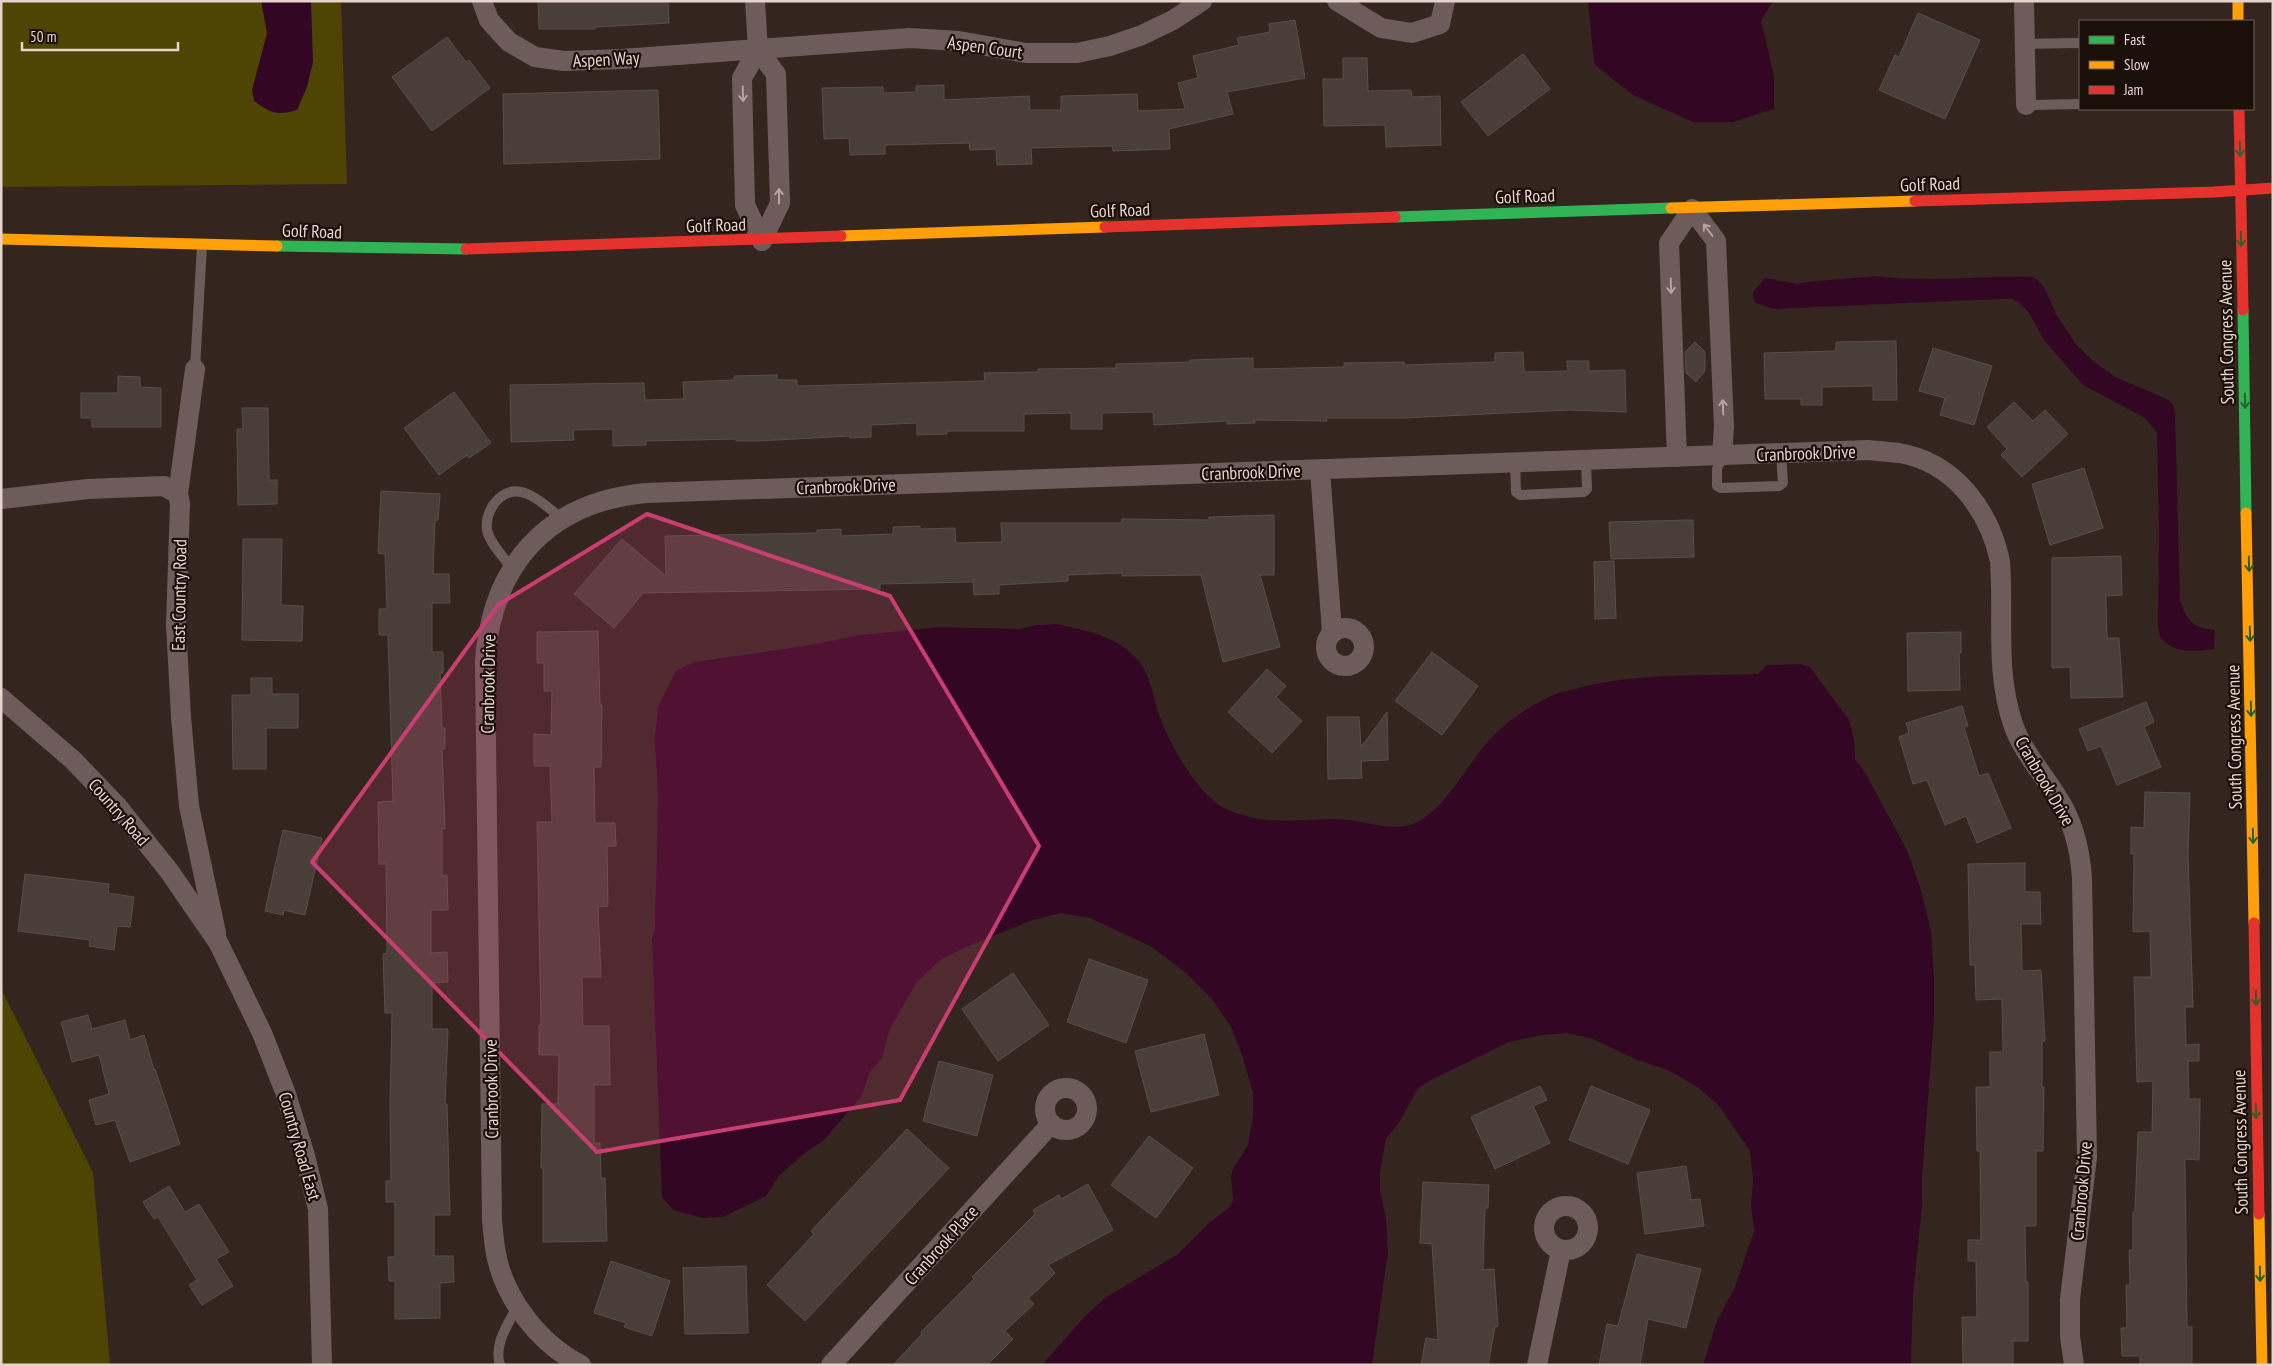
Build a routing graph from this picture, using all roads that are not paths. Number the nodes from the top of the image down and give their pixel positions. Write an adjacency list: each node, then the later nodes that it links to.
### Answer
1 (482, 1): 11 (street, Aspen Way)
2 (755, 1): 11 (street)
3 (1202, 1): 11 (street, Aspen Court)
4 (1337, 1): 5 (street)
5 (1446, 1)
6 (2024, 1): 10 (street)
7 (2238, 1): 8 (street)
8 (2238, 20)
9 (2079, 43): 10 (lane)
10 (2025, 44): 13 (street)
11 (758, 50): 19 (street, one-way to 19); 19 (street, one-way to 11)
12 (2079, 104): 13 (lane)
13 (2026, 105)
14 (2239, 110): 16 (street, South Congress Avenue, one-way to 16)
15 (2273, 188): 16 (street, Golf Road)
16 (2240, 190): 17 (street, Golf Road); 35 (street, South Congress Avenue, one-way to 35)
17 (1692, 209): 19 (street, Golf Road); 23 (street, one-way to 17); 24 (street, one-way to 24)
18 (1, 239): 20 (street, Golf Road)
19 (762, 241): 20 (street, Golf Road)
20 (202, 245): 21 (lane, East Country Road)
21 (195, 369): 28 (street, East Country Road)
22 (1781, 454): 23 (street, Cranbrook Drive); 23 (lane); 45 (street, Cranbrook Drive)
23 (1722, 456): 24 (street, Cranbrook Drive)
24 (1677, 457): 25 (street, Cranbrook Drive)
25 (1586, 460): 26 (street, Cranbrook Drive); 26 (lane)
26 (1515, 463): 27 (street, Cranbrook Drive)
27 (1320, 470): 30 (street, Cranbrook Drive); 32 (street, Cranbrook Drive)
28 (178, 494): 29 (street); 34 (street, East Country Road)
29 (1, 500)
30 (562, 519): 31 (street, Cranbrook Drive); 31 (lane)
31 (512, 569): 39 (street, Cranbrook Drive)
32 (1332, 632)
33 (1, 698): 34 (street, Country Road)
34 (218, 942): 41 (street, Country Road East)
35 (2265, 1039): 36 (street, South Congress Avenue)
36 (2264, 1063): 46 (street, South Congress Avenue, one-way to 46)
37 (1051, 1124): 43 (street, Cranbrook Place)
38 (1561, 1250): 44 (street)
39 (518, 1305): 40 (street, Cranbrook Drive); 42 (lane)
40 (577, 1364)
41 (322, 1365)
42 (500, 1365)
43 (831, 1365)
44 (1537, 1365)
45 (2074, 1365)
46 (2262, 1365)

